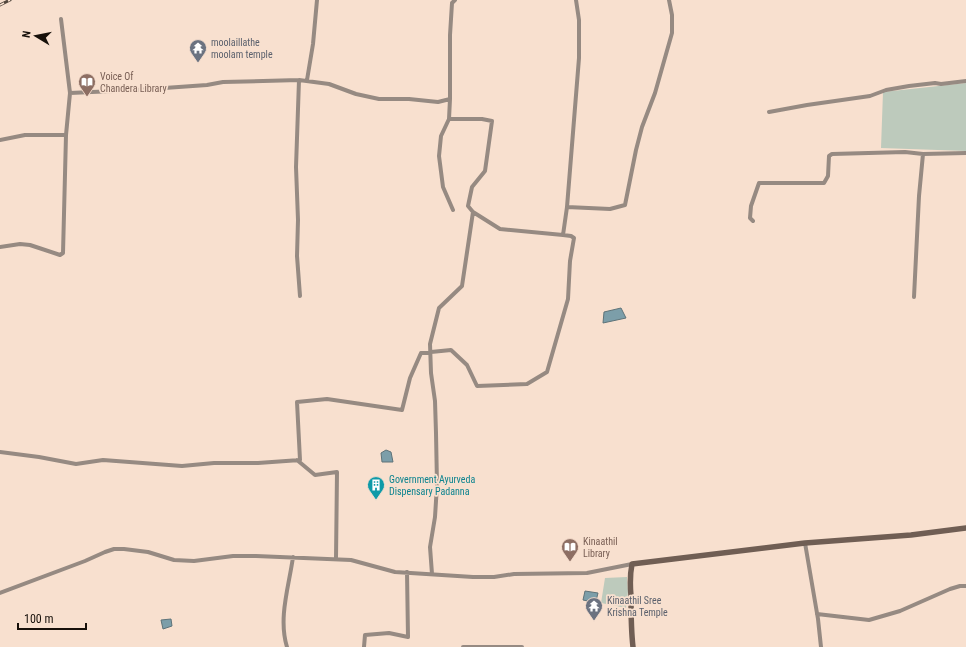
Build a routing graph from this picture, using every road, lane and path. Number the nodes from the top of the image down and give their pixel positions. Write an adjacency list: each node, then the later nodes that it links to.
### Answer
1 (317, 0): 7 (street)
2 (454, 0): 10 (street)
3 (576, 0): 17 (street)
4 (669, 0): 17 (street)
5 (62, 19): 9 (street)
6 (299, 80): 7 (street); 9 (street); 23 (street)
7 (307, 80): 10 (street)
8 (966, 81): 11 (street)
9 (70, 93): 13 (street)
10 (450, 99): 12 (street)
11 (769, 112)
12 (449, 119): 18 (street); 19 (street)
13 (66, 136): 14 (street); 22 (street)
14 (0, 140)
15 (966, 153): 16 (street)
16 (923, 154): 20 (street); 24 (street)
17 (567, 207): 21 (street)
18 (453, 210)
19 (473, 212): 21 (street); 25 (street)
20 (753, 221)
21 (563, 235): 25 (street)
22 (0, 247)
23 (300, 296)
24 (914, 297)
25 (431, 352): 27 (street); 34 (street)
26 (0, 452): 27 (street)
27 (297, 460): 31 (street)
28 (966, 528): 29 (main road)
29 (805, 543): 32 (main road); 37 (street)
30 (293, 557): 31 (street); 36 (street); 38 (street)
31 (336, 560): 33 (street)
32 (632, 564): 34 (street); 42 (main road)
33 (407, 572): 34 (street); 39 (street)
34 (432, 574)
35 (966, 586): 37 (street)
36 (0, 594)
37 (817, 614): 43 (street)
38 (287, 647)
39 (364, 647)
40 (463, 647): 41 (street)
41 (522, 647)
42 (633, 647)
43 (820, 647)

